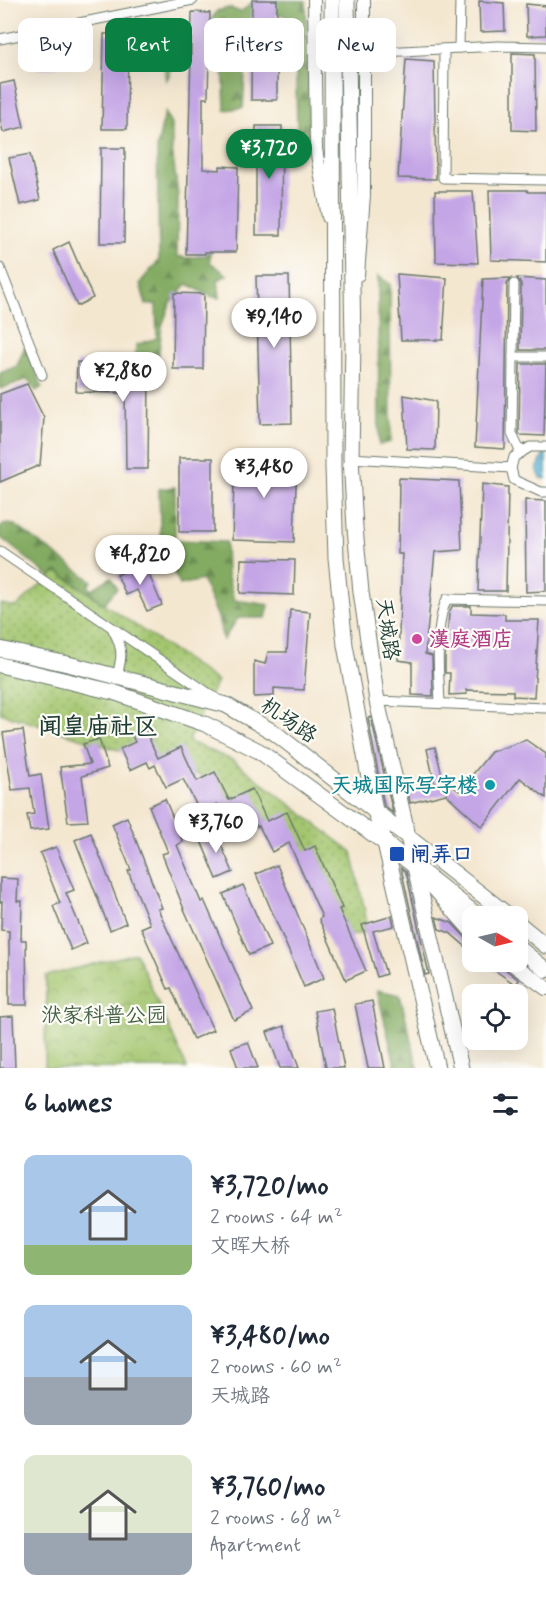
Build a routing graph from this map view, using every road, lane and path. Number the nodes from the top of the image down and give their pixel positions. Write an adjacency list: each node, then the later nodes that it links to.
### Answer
1 (193, 0): 8 (street)
2 (314, 0): 15 (street)
3 (332, 0): 15 (main road, 天城路)
4 (347, 0): 18 (main road, 天城路)
5 (364, 0): 7 (street)
6 (460, 0): 10 (street)
7 (364, 18)
8 (0, 39)
9 (546, 46): 10 (street)
10 (459, 48): 11 (street)
11 (444, 49): 12 (street); 14 (street)
12 (396, 51)
13 (364, 72): 18 (street)
14 (546, 180)
15 (334, 250): 38 (main road, 天城路)
16 (0, 268): 21 (street)
17 (514, 284): 19 (street)
18 (352, 342): 24 (main road, 天城路)
19 (513, 357): 20 (street); 23 (street)
20 (546, 357)
21 (42, 375)
22 (546, 447): 23 (street)
23 (521, 453): 25 (street)
24 (351, 458): 25 (street); 34 (main road, 天城路)
25 (512, 468): 26 (street)
26 (546, 492)
27 (0, 551): 29 (street)
28 (546, 601): 35 (street)
29 (112, 628): 32 (street); 36 (street)
30 (0, 649): 32 (main road, 机场路)
31 (0, 665): 33 (main road, 机场路)
32 (117, 677): 33 (street); 36 (main road, 机场路)
33 (113, 692): 40 (main road, 机场路)
34 (377, 701): 35 (street); 39 (main road, 天城路)
35 (441, 703): 37 (street)
36 (226, 705): 38 (main road, 机场路)
37 (546, 708)
38 (375, 811): 39 (main road, 机场路); 40 (main road, 天城路)
39 (407, 836): 41 (main road, 天城路); 43 (main road, 机场路)
40 (385, 843): 41 (main road, 机场路); 53 (main road, 天城路)
41 (416, 867): 42 (main road, 机场路); 44 (main road, 机场路); 54 (main road, 天城路)
42 (465, 906)
43 (496, 906)
44 (462, 920)
45 (528, 929): 47 (main road)
46 (528, 932): 48 (main road)
47 (546, 935)
48 (546, 946)
49 (528, 955): 50 (main road)
50 (546, 970)
51 (524, 972): 52 (main road)
52 (546, 988)
53 (437, 1068)
54 (461, 1068)

